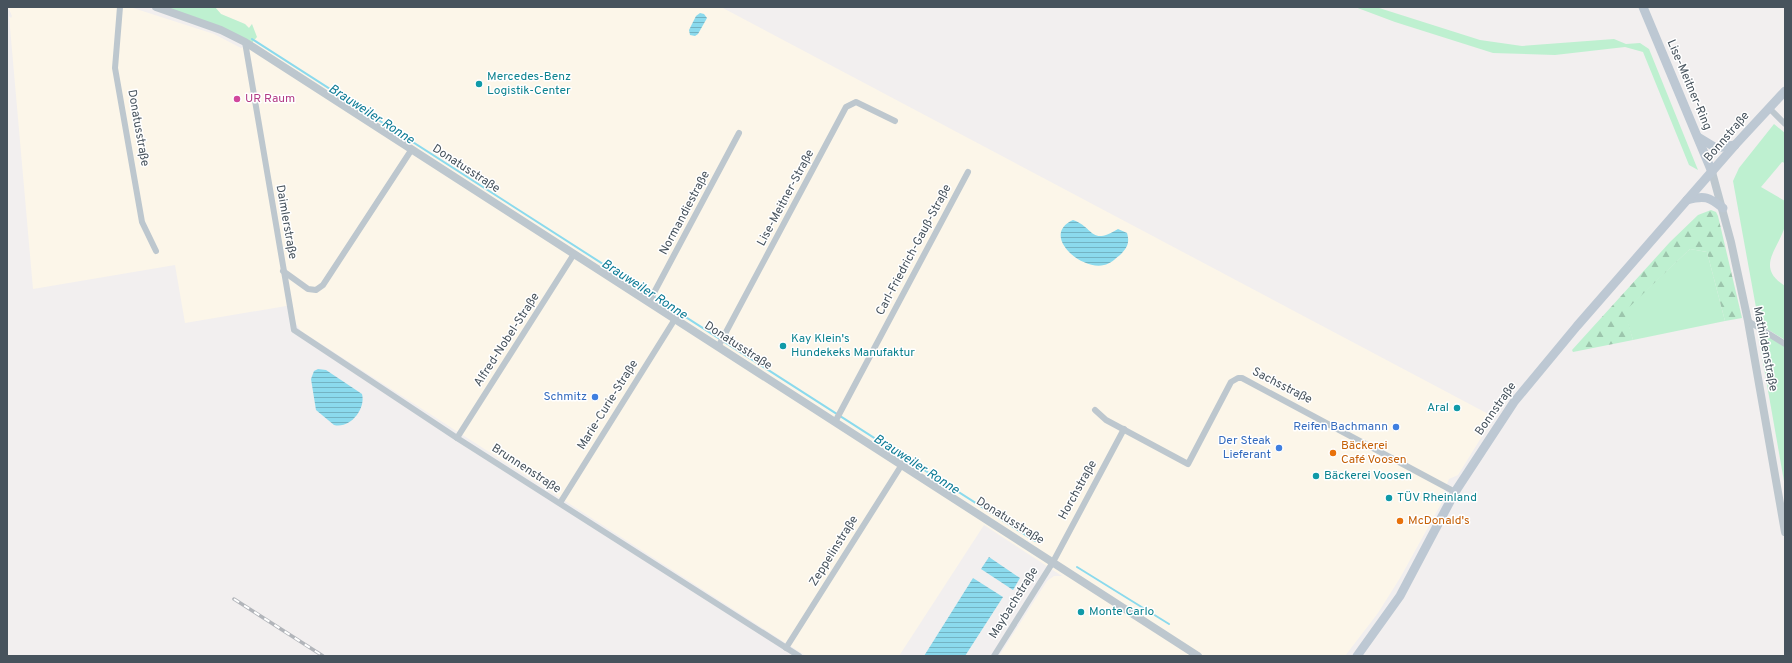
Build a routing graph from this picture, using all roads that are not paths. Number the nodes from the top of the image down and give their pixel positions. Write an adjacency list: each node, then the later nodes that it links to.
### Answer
1 (120, 7): 17 (street, Donatusstraße)
2 (156, 7): 4 (street, Donatusstraße)
3 (1643, 7): 10 (main road, Lise-Meitner-Ring)
4 (245, 42): 12 (street, Donatusstraße); 19 (street, Daimlerstraße)
5 (1785, 91): 6 (main road, Bonnstraße)
6 (1772, 111): 8 (street); 11 (main road, Bonnstraße)
7 (895, 122): 24 (street, Lise-Meitner-Straße)
8 (1785, 124)
9 (739, 133): 20 (street, Normandiestraße)
10 (1698, 137): 11 (main road); 14 (main road, Lise-Meitner-Ring)
11 (1735, 145): 14 (main road, Bonnstraße)
12 (412, 149): 18 (street, Donatusstraße); 19 (street, Daimlerstraße)
13 (968, 172): 26 (street, Carl-Friedrich-Gauß-Straße)
14 (1712, 172): 15 (main road, Bonnstraße); 16 (street, Mathildenstraße)
15 (1687, 200): 16 (main road); 30 (main road, Bonnstraße)
16 (1723, 208): 22 (street, Mathildenstraße)
17 (156, 251)
18 (574, 254): 20 (street, Donatusstraße); 28 (street, Alfred-Nobel-Straße)
19 (283, 271): 28 (street, Brunnenstraße)
20 (650, 301): 21 (street, Donatusstraße)
21 (675, 319): 24 (street, Donatusstraße); 31 (street, Marie-Curie-Straße)
22 (1748, 321): 23 (street); 32 (street, Mathildenstraße)
23 (1785, 344)
24 (719, 346): 26 (street, Donatusstraße)
25 (1095, 410): 27 (street, Sachsstraße)
26 (836, 421): 29 (street, Donatusstraße)
27 (1124, 430): 30 (street, Sachsstraße); 34 (street, Horchstraße)
28 (457, 438): 31 (street, Brunnenstraße)
29 (901, 466): 34 (street, Donatusstraße); 35 (street, Zeppelinstraße)
30 (1455, 492): 39 (main road, Bonnstraße)
31 (560, 503): 35 (street, Brunnenstraße)
32 (1783, 511): 33 (street, Mathildenstraße)
33 (1785, 532)
34 (1053, 562): 37 (street, Maybachstraße); 38 (street, Donatusstraße)
35 (786, 648): 36 (street, Brunnenstraße)
36 (800, 656)
37 (994, 656)
38 (1198, 656)
39 (1357, 656)

